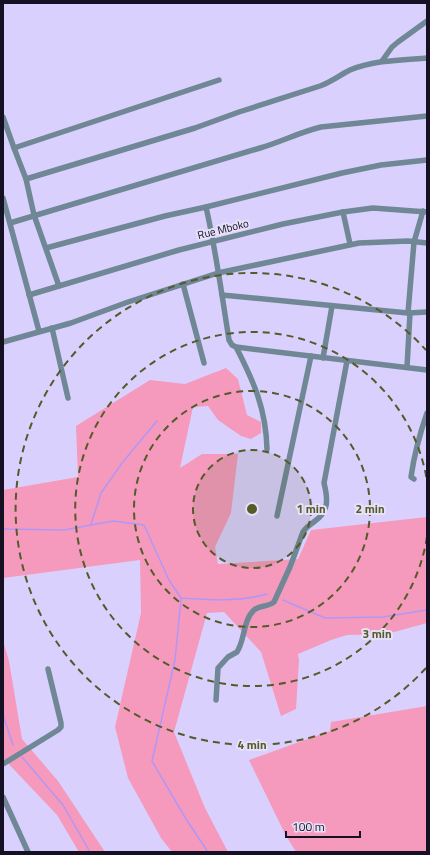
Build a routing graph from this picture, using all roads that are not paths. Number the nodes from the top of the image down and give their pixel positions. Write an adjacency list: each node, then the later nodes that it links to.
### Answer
1 (427, 21): 3 (street)
2 (427, 58): 3 (street)
3 (382, 61): 9 (street)
4 (219, 80): 7 (street)
5 (427, 116): 14 (street)
6 (3, 117): 7 (street)
7 (14, 148): 9 (street)
8 (427, 160): 11 (street)
9 (26, 179): 14 (street)
10 (3, 198): 15 (street)
11 (206, 207): 16 (street); 20 (street)
12 (425, 211): 13 (street, Rue Mboko); 17 (street)
13 (343, 212): 16 (street, Rue Mboko); 19 (street)
14 (34, 215): 15 (street); 20 (street)
15 (10, 223): 24 (street)
16 (214, 241): 21 (street); 23 (street, Rue Mboko)
17 (414, 242): 18 (street); 19 (street); 28 (street)
18 (427, 243)
19 (350, 244): 21 (street)
20 (46, 248): 23 (street)
21 (218, 273): 22 (street); 25 (street)
22 (183, 284): 29 (street); 36 (street)
23 (59, 286): 24 (street, Rue Mboko)
24 (29, 295): 30 (street)
25 (222, 295): 26 (street); 32 (street)
26 (332, 306): 28 (street); 34 (street)
27 (427, 312): 28 (street)
28 (409, 313): 37 (street)
29 (52, 328): 30 (street); 39 (street)
30 (39, 332): 31 (street)
31 (3, 342)
32 (236, 347): 33 (street); 41 (street)
33 (311, 356): 34 (street); 43 (street)
34 (323, 358): 35 (street)
35 (347, 361): 37 (street); 45 (street)
36 (204, 363)
37 (407, 367): 38 (street)
38 (427, 370)
39 (68, 398)
40 (427, 413): 42 (street)
41 (267, 449)
42 (414, 479)
43 (277, 516)
44 (48, 669): 46 (street)
45 (216, 700)
46 (3, 764)
47 (3, 797): 48 (street)
48 (28, 852)

